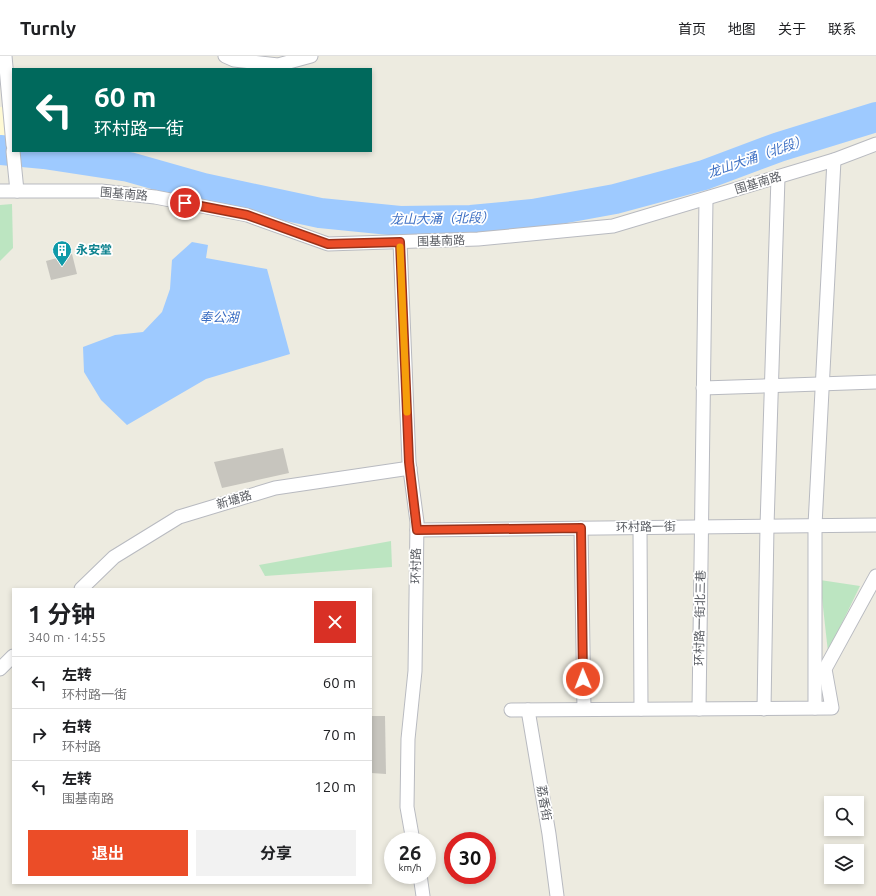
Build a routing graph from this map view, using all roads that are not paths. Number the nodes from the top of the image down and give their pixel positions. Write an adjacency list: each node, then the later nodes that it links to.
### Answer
1 (4, 56): 4 (street)
2 (225, 56): 3 (street)
3 (311, 56)
4 (12, 135)
5 (876, 144): 7 (street, 围基南路)
6 (14, 152): 9 (street)
7 (834, 160): 8 (street, 围基南路); 14 (street)
8 (778, 177): 11 (street, 围基南路); 15 (street)
9 (17, 190): 10 (street, 围基南路); 12 (street, 围基南路)
10 (0, 191)
11 (706, 199): 12 (street, 围基南路); 16 (street, 环村路一街北三巷)
12 (400, 242): 17 (street, 环村路)
13 (876, 382): 14 (street)
14 (822, 384): 15 (street); 18 (street)
15 (771, 386): 16 (street); 20 (street)
16 (703, 388): 21 (street, 环村路一街北三巷)
17 (410, 468): 24 (street, 环村路); 26 (street, 新塘路)
18 (815, 525): 19 (street, 环村路一街); 20 (street, 环村路一街); 29 (street)
19 (876, 525)
20 (767, 526): 21 (street, 环村路一街); 33 (street)
21 (701, 527): 23 (street, 环村路一街); 32 (street, 环村路一街北三巷)
22 (581, 528): 23 (street, 环村路一街); 24 (street, 环村路一街); 30 (street)
23 (640, 528): 31 (street)
24 (417, 530): 36 (street, 环村路)
25 (876, 576): 29 (street)
26 (82, 588)
27 (12, 657): 28 (street)
28 (0, 669)
29 (814, 708): 33 (street)
30 (584, 709): 31 (street); 35 (street)
31 (641, 709): 32 (street)
32 (699, 709): 33 (street)
33 (764, 709)
34 (511, 710): 35 (street)
35 (528, 710): 39 (street, 荔香街)
36 (412, 832)
37 (421, 884): 38 (street)
38 (423, 896)
39 (557, 896)

